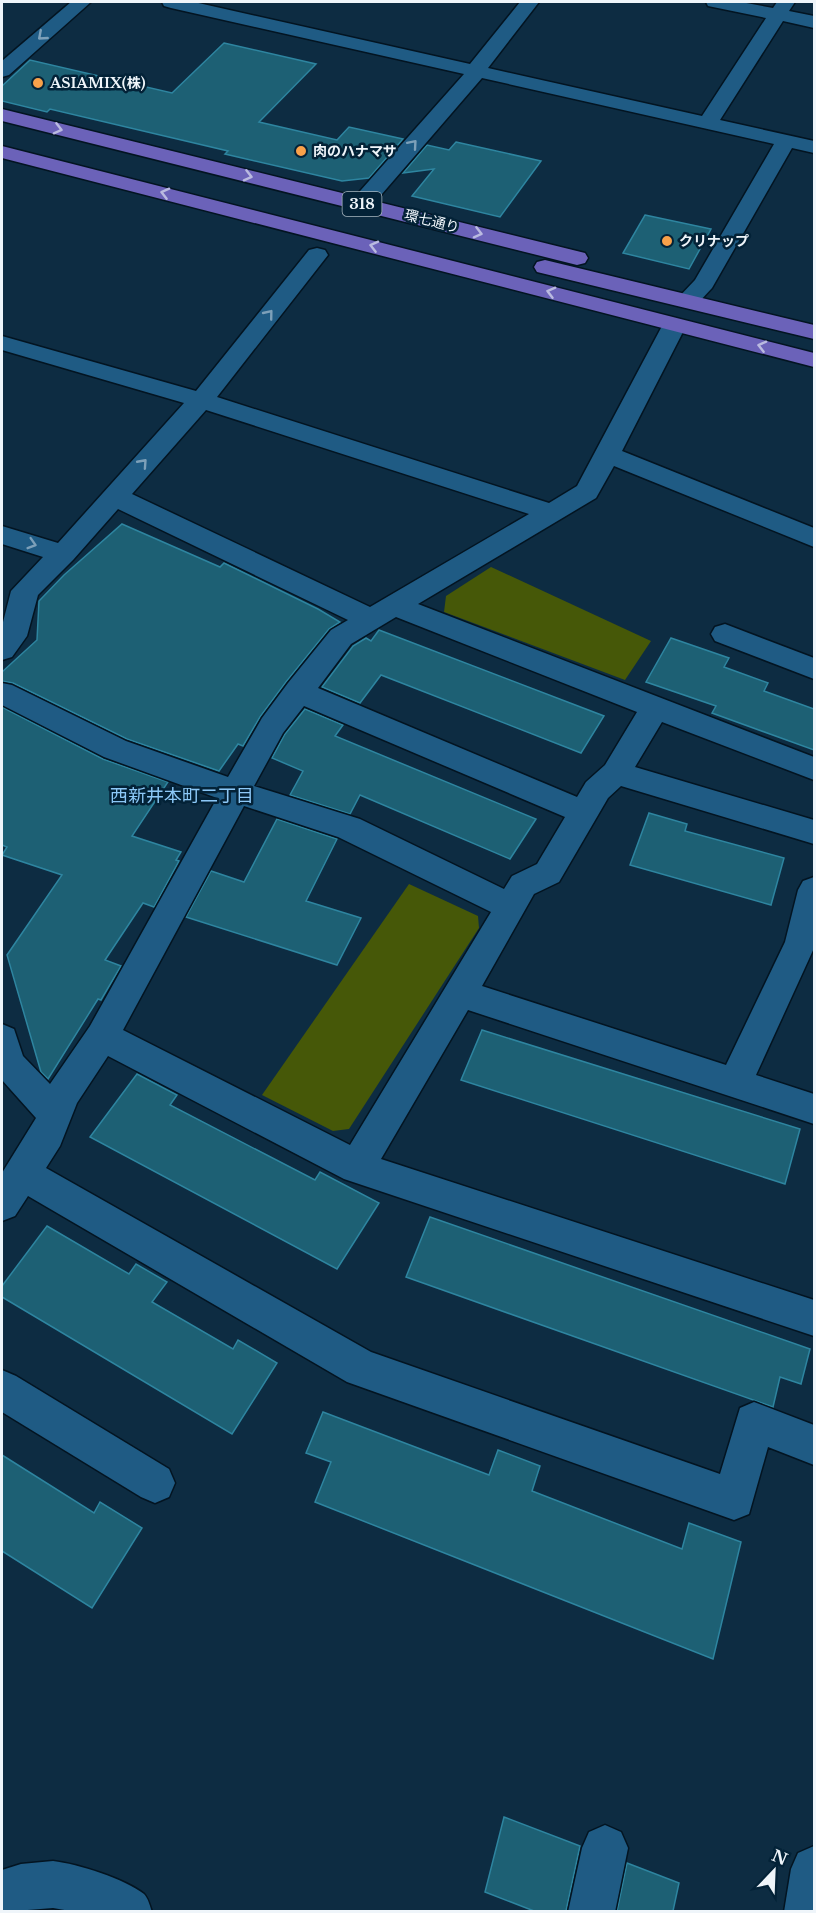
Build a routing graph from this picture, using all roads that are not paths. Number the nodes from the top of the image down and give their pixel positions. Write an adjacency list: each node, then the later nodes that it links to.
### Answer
1 (82, 2): 7 (street, one-way to 7)
2 (171, 2): 8 (street)
3 (530, 2): 8 (street)
4 (715, 2): 5 (street)
5 (783, 8): 6 (street); 10 (street)
6 (814, 22)
7 (2, 70)
8 (477, 71): 10 (street); 16 (street, one-way to 8)
9 (2, 115): 16 (main road, 環七通り / 318, one-way to 16)
10 (708, 122): 12 (street)
11 (2, 133): 17 (main road, 環七通り / 318)
12 (786, 141): 13 (street); 19 (street)
13 (814, 147)
14 (2, 152): 17 (main road, 環七通り / 318, one-way to 14)
15 (2, 173): 18 (main road, 環七通り / 318)
16 (361, 204): 19 (main road, 環七通り / 318, one-way to 19)
17 (437, 252): 20 (main road, 環七通り / 318); 23 (main road, 環七通り / 318, one-way to 17)
18 (317, 255): 21 (main road, 環七通り / 318); 26 (street, one-way to 18)
19 (690, 298): 20 (main road, 環七通り / 318)
20 (717, 308): 22 (main road, 環七通り / 318)
21 (673, 328): 23 (main road, 環七通り / 318); 27 (street)
22 (814, 332)
23 (709, 333): 25 (main road, 環七通り / 318, one-way to 23)
24 (2, 343): 26 (street)
25 (814, 360)
26 (201, 400): 28 (street, one-way to 26); 29 (street)
27 (609, 454): 29 (street); 31 (street)
28 (114, 496): 32 (street); 33 (street)
29 (553, 513): 33 (street)
30 (2, 535): 32 (street, one-way to 32)
31 (814, 538)
32 (63, 554): 35 (street)
33 (383, 612): 37 (street); 39 (street)
34 (725, 634): 36 (street)
35 (2, 650)
36 (814, 669)
37 (298, 691): 42 (street); 43 (street)
38 (2, 693): 42 (street)
39 (655, 708): 40 (street); 41 (street)
40 (814, 768)
41 (616, 773): 43 (street); 44 (street)
42 (237, 793): 46 (street); 48 (street)
43 (584, 812): 46 (street)
44 (814, 832)
45 (814, 890): 50 (street)
46 (511, 907): 47 (street)
47 (459, 993): 50 (street); 53 (street)
48 (102, 1036): 52 (street); 53 (street)
49 (2, 1039): 52 (street)
50 (736, 1081): 51 (street)
51 (814, 1109)
52 (56, 1115): 54 (street)
53 (357, 1167): 55 (street)
54 (12, 1189): 57 (street)
55 (814, 1318)
56 (2, 1390): 58 (street)
57 (814, 1445)
58 (155, 1483)
59 (605, 1848): 63 (street)
60 (814, 1869): 64 (street)
61 (2, 1893): 62 (street)
62 (129, 1911)
63 (591, 1911)
64 (808, 1911)

